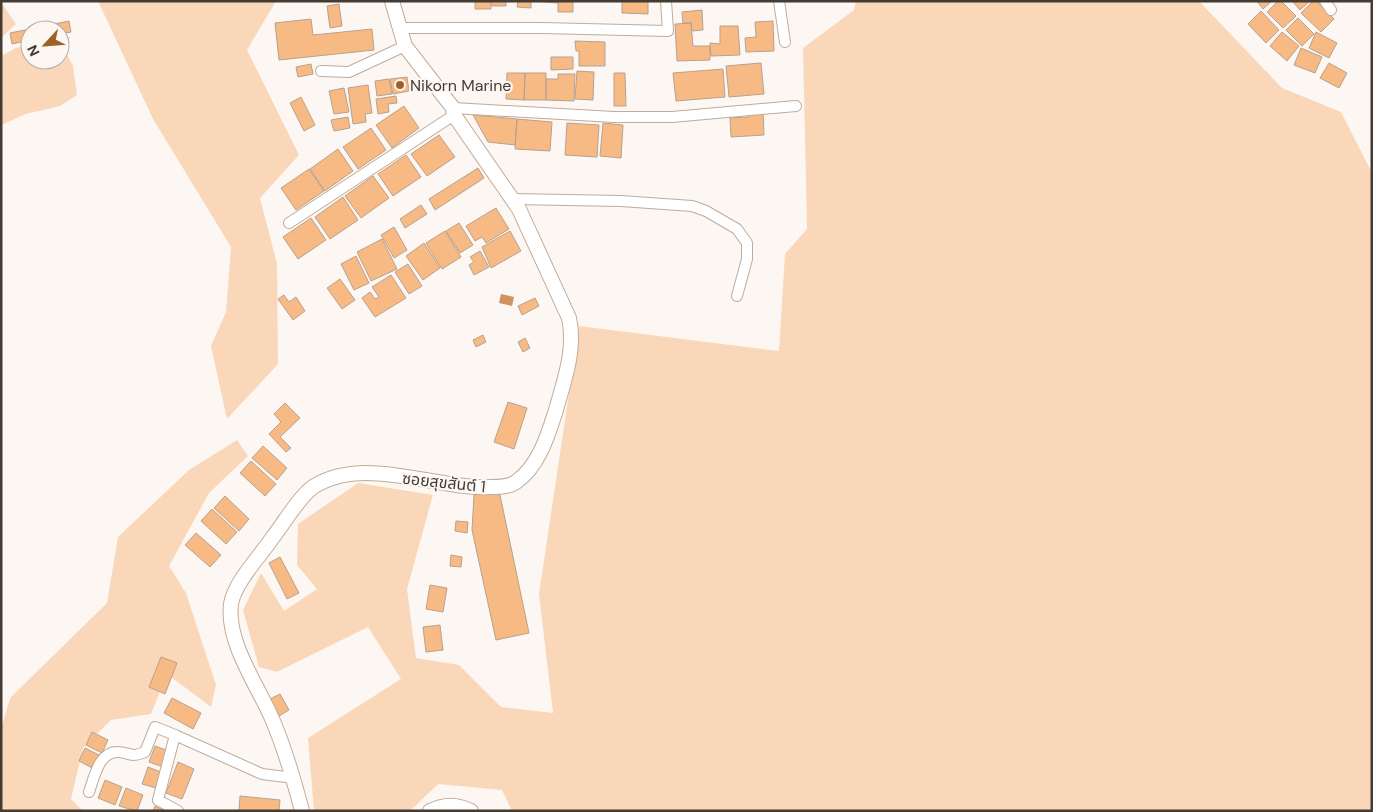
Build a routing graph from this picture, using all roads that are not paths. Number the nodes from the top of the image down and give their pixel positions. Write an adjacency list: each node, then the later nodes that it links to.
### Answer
1 (392, 1): 6 (street, ซอยสุขสันต์ 1)
2 (666, 1): 6 (street)
3 (779, 1): 7 (street)
4 (1324, 1): 5 (street)
5 (1331, 10)
6 (399, 28): 8 (street, ซอยสุขสันต์ 1)
7 (785, 42)
8 (405, 46): 9 (street); 11 (street, ซอยสุขสันต์ 1)
9 (321, 71)
10 (796, 106): 11 (street)
11 (454, 112): 12 (street, ซอยสุขสันต์ 1); 13 (street)
12 (512, 199): 14 (street); 16 (street, ซอยสุขสันต์ 1)
13 (289, 223)
14 (737, 296)
15 (175, 735): 16 (street); 17 (street); 18 (street)
16 (294, 778): 19 (street, ซอยสุขสันต์ 1)
17 (89, 792)
18 (178, 811)
19 (302, 811)
20 (430, 811): 21 (street)
21 (471, 811)

